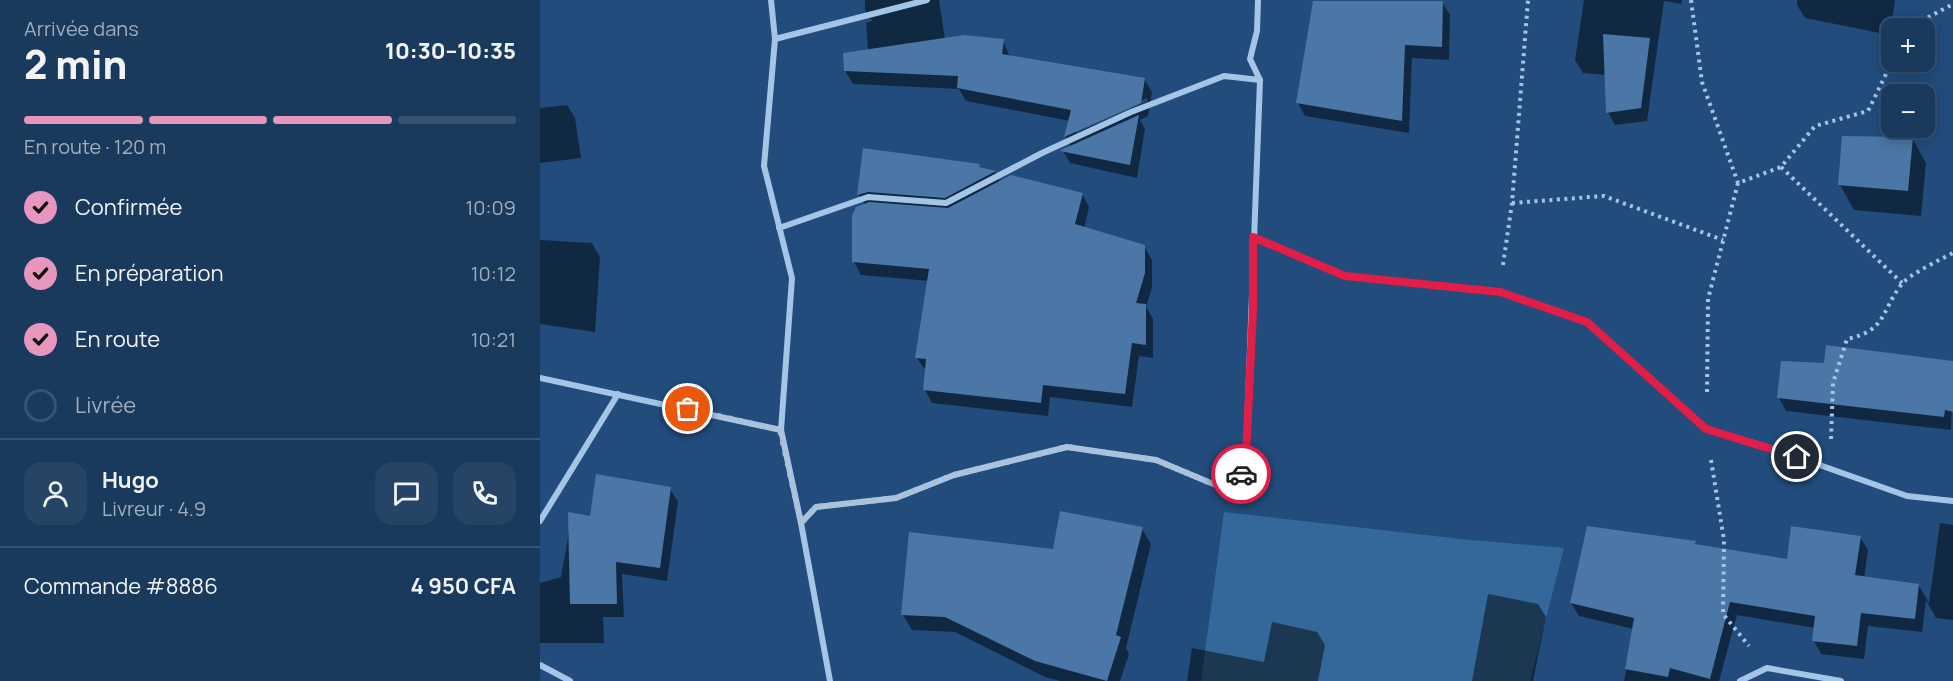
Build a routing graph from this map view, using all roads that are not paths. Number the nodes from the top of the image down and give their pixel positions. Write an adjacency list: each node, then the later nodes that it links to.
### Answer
1 (771, 0): 4 (street)
2 (927, 0): 4 (street)
3 (1258, 0): 5 (street)
4 (775, 39): 6 (street)
5 (1260, 80): 6 (street); 7 (street)
6 (779, 228): 10 (street)
7 (1253, 237): 11 (street); 13 (street)
8 (540, 378): 9 (street)
9 (618, 394): 10 (street); 12 (street)
10 (780, 430): 13 (street)
11 (1953, 501)
12 (540, 522)
13 (801, 523): 16 (street)
14 (540, 665): 15 (street)
15 (570, 681)
16 (830, 681)
17 (1740, 681): 18 (street)
18 (1842, 681)

